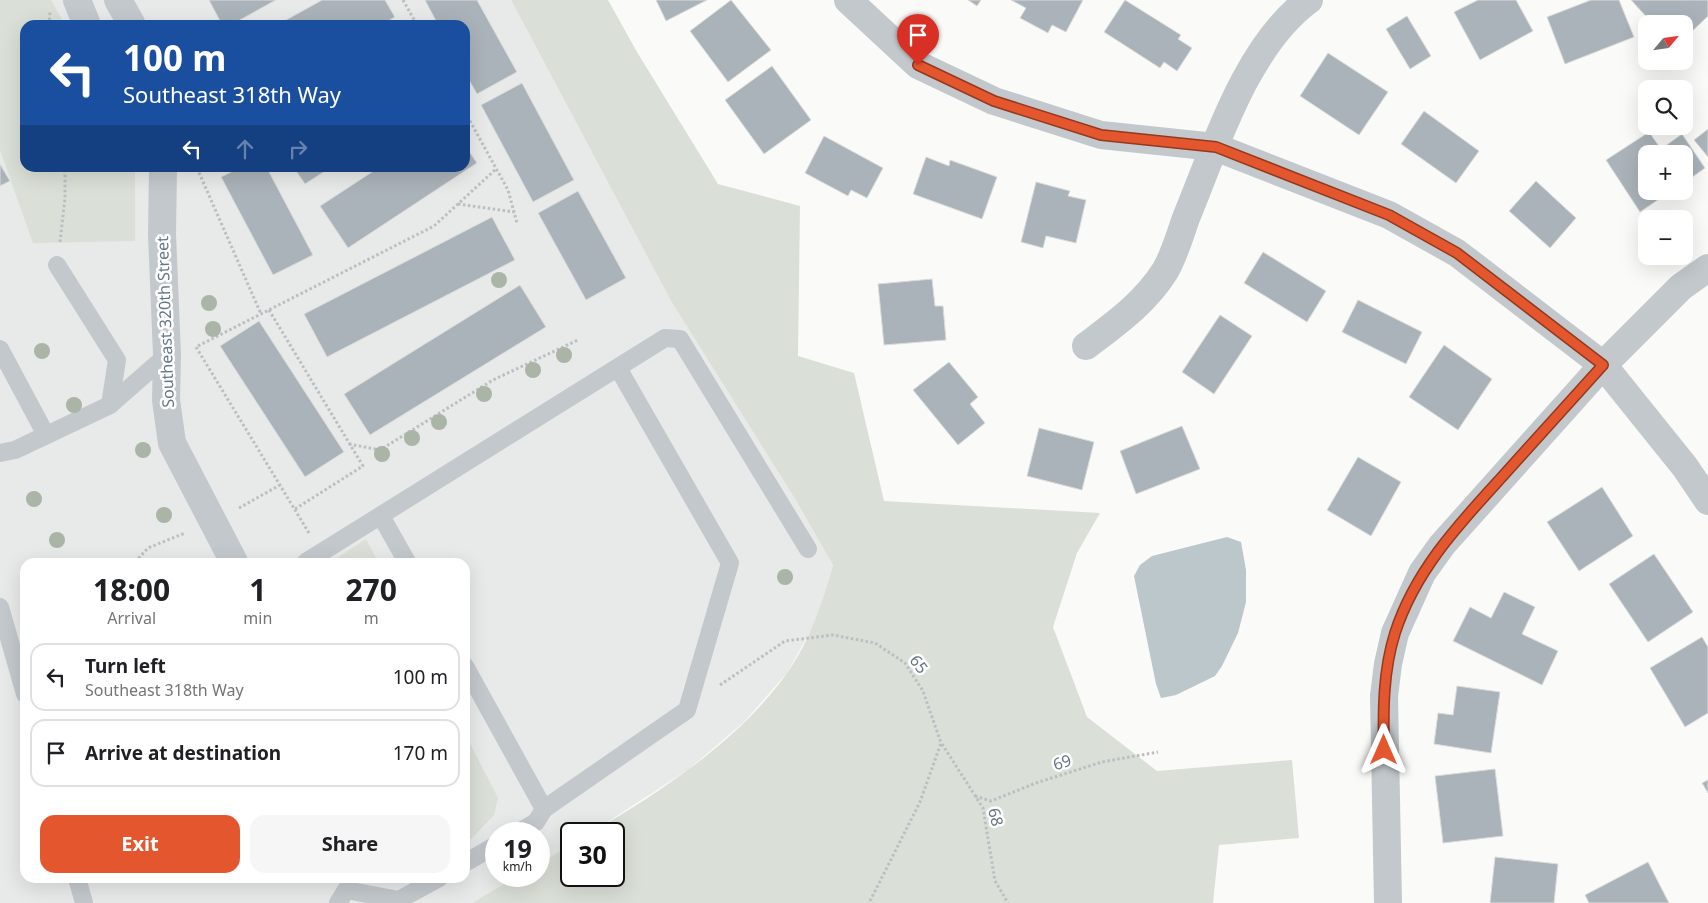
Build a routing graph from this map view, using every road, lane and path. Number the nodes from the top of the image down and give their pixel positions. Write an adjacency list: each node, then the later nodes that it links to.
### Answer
1 (76, 0): 6 (street)
2 (118, 0): 7 (street)
3 (403, 0): 8 (path)
4 (848, 0): 10 (street)
5 (1309, 0): 10 (street)
6 (85, 20)
7 (129, 20)
8 (414, 20)
9 (470, 121): 11 (path)
10 (1216, 147): 23 (street); 26 (street)
11 (496, 169): 15 (path); 16 (path)
12 (65, 172): 18 (path)
13 (199, 172): 21 (path)
14 (160, 174): 25 (street, Southeast 320th Street)
15 (458, 204): 16 (path); 20 (path)
16 (514, 212): 17 (path)
17 (517, 223)
18 (57, 265): 28 (lane)
19 (1708, 268): 26 (street)
20 (269, 310): 21 (path); 30 (path)
21 (261, 314): 32 (path)
22 (578, 340): 30 (path)
23 (1086, 346)
24 (0, 349): 29 (lane)
25 (167, 355): 28 (lane); 36 (street, Southeast 320th Street)
26 (1603, 365): 33 (street); 61 (street)
27 (618, 368): 35 (lane); 37 (lane); 46 (lane)
28 (110, 406): 29 (lane)
29 (46, 435): 31 (lane)
30 (349, 444): 34 (path)
31 (0, 453)
32 (280, 486): 34 (path); 36 (path)
33 (1708, 501)
34 (295, 509): 38 (path)
35 (381, 516): 38 (lane); 42 (lane)
36 (213, 521): 39 (path); 40 (street, Southeast 320th Street)
37 (808, 550)
38 (321, 553): 41 (lane)
39 (139, 558)
40 (232, 558)
41 (313, 558)
42 (405, 558)
43 (0, 607): 45 (lane)
44 (470, 675): 50 (lane)
45 (20, 677)
46 (687, 710): 47 (path, 65); 50 (lane)
47 (941, 743): 49 (path, 68); 59 (path)
48 (1158, 752): 49 (path, 69)
49 (975, 796): 60 (path, 68)
50 (544, 809): 51 (lane)
51 (536, 822)
52 (485, 851): 53 (lane)
53 (470, 860)
54 (78, 883): 58 (lane)
55 (430, 883): 57 (lane)
56 (342, 890): 57 (lane)
57 (383, 900)
58 (84, 903)
59 (869, 903)
60 (1008, 903)
61 (1388, 903)

